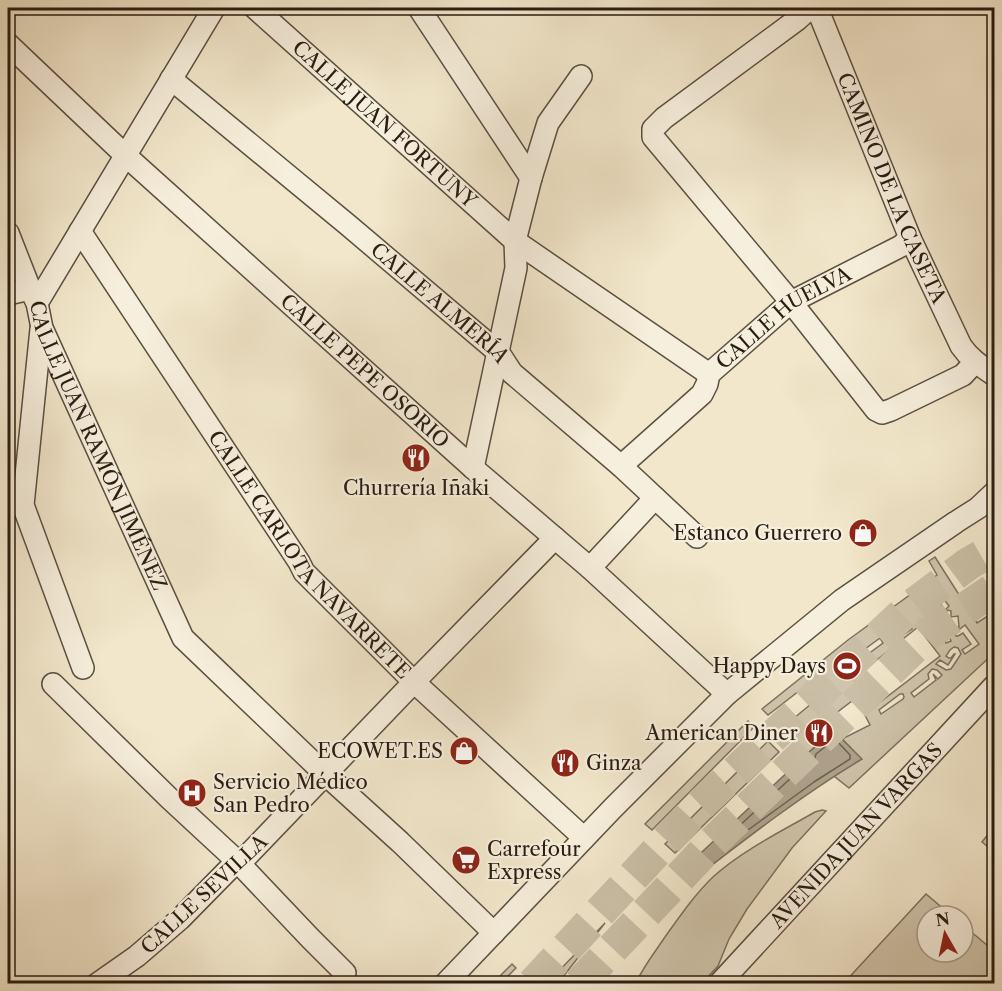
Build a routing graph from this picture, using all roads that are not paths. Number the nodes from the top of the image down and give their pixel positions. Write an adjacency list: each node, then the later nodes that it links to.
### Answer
1 (214, 8): 8 (street)
2 (255, 8): 14 (street, CALLE JUAN FORTUNY)
3 (419, 8): 10 (street)
4 (810, 8): 17 (street)
5 (817, 8): 13 (street, CAMINO DE LA CASETA)
6 (8, 44): 9 (street, CALLE PEPE OSORIO)
7 (581, 76): 10 (street)
8 (171, 79): 9 (street); 19 (street, CALLE ALMERÍA)
9 (125, 155): 11 (street); 24 (street, CALLE PEPE OSORIO)
10 (531, 178): 14 (street)
11 (80, 231): 16 (street); 31 (street, CALLE CARLOTA NAVARRETE)
12 (8, 234): 16 (street, CALLE JUAN RAMÓN JIMÉNEZ)
13 (910, 238): 17 (street, CALLE HUELVA); 20 (street, CAMINO DE LA CASETA)
14 (515, 241): 19 (street); 21 (street, CALLE JUAN FORTUNY)
15 (8, 294): 16 (street)
16 (34, 296): 18 (street, CALLE JUAN RAMÓN JIMÉNEZ)
17 (791, 302): 20 (street); 21 (street, CALLE HUELVA)
18 (42, 328): 30 (street); 35 (street, CALLE JUAN RAMÓN JIMÉNEZ)
19 (499, 353): 23 (street, CALLE ALMERÍA); 24 (street)
20 (975, 362): 22 (street, CAMINO DE LA CASETA)
21 (709, 374): 23 (street, CALLE HUELVA)
22 (994, 375)
23 (621, 466): 26 (street, CALLE ALMERÍA)
24 (473, 468): 28 (street, CALLE PEPE OSORIO)
25 (994, 493): 34 (street)
26 (655, 498): 27 (street, CALLE ALMERÍA); 29 (street)
27 (697, 537)
28 (555, 538): 29 (street, CALLE PEPE OSORIO); 31 (street, CALLE SEVILLA)
29 (590, 568): 34 (street, CALLE PEPE OSORIO)
30 (83, 668)
31 (414, 682): 35 (street, CALLE SEVILLA); 36 (street, CALLE CARLOTA NAVARRETE)
32 (53, 684): 37 (street)
33 (994, 686): 42 (street, AVENIDA JUAN VARGAS)
34 (727, 694): 36 (street)
35 (324, 774): 37 (street, CALLE SEVILLA); 38 (street, CALLE JUAN RAMÓN JIMÉNEZ)
36 (584, 838): 38 (street)
37 (237, 861): 39 (street); 40 (street, CALLE SEVILLA)
38 (494, 933): 41 (street)
39 (345, 973)
40 (97, 984)
41 (446, 984)
42 (719, 984)

